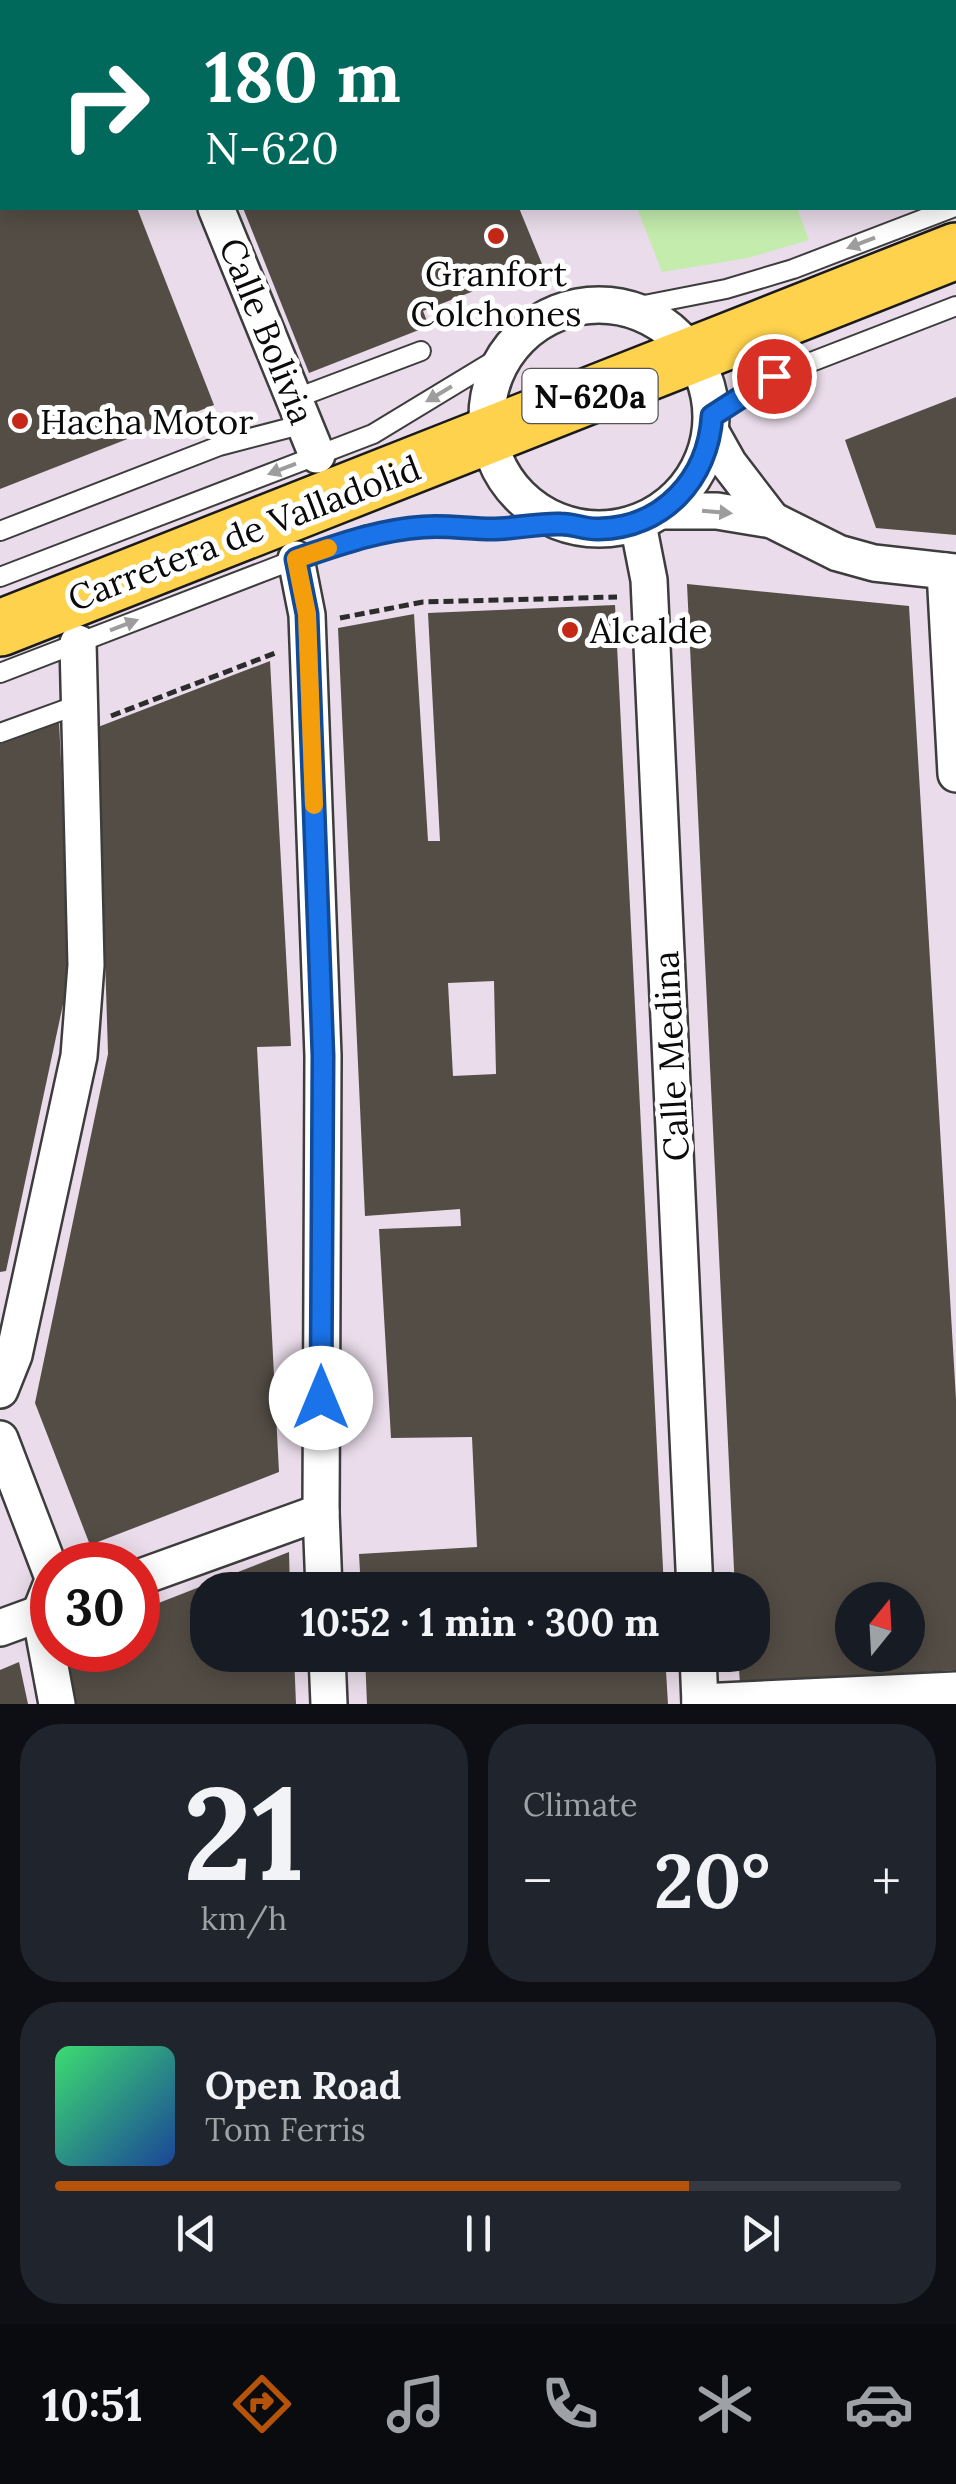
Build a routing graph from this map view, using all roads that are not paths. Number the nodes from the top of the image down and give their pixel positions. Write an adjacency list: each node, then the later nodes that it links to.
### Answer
1 (217, 210): 10 (street, Calle Bolivia)
2 (946, 210): 5 (lane, Carretera de Valladolid, one-way to 5)
3 (956, 251): 8 (highway, Carretera de Valladolid / N-620a)
4 (956, 306): 9 (lane)
5 (629, 308): 7 (street, Carretera de Valladolid); 8 (street, Carretera de Valladolid)
6 (420, 351): 10 (lane)
7 (505, 354): 10 (lane, Carretera de Valladolid, one-way to 10); 11 (street, Carretera de Valladolid)
8 (693, 354): 9 (street, Carretera de Valladolid); 11 (highway, Carretera de Valladolid / N-620a)
9 (712, 424): 12 (street); 13 (street, Carretera de Valladolid)
10 (305, 426): 15 (lane); 18 (lane, Carretera de Valladolid, one-way to 18)
11 (488, 437): 14 (street, Carretera de Valladolid); 19 (highway, Carretera de Valladolid / N-620a)
12 (650, 518): 13 (street, Carretera de Valladolid, one-way to 13); 14 (street, Carretera de Valladolid); 31 (street, Calle Medina)
13 (772, 520): 17 (street)
14 (562, 524): 16 (lane)
15 (0, 531)
16 (296, 559): 20 (lane, one-way to 16); 27 (street)
17 (950, 572): 24 (street)
18 (0, 578)
19 (0, 628)
20 (78, 643): 21 (lane); 22 (street)
21 (0, 673)
22 (80, 716): 23 (lane); 25 (street)
23 (0, 733)
24 (956, 774)
25 (0, 1390)
26 (0, 1439): 28 (street)
27 (320, 1512): 29 (street); 30 (street)
28 (39, 1542)
29 (160, 1570)
30 (323, 1572)
31 (694, 1572)
32 (30, 1612): 33 (street)
33 (0, 1628)
34 (54, 1672): 39 (street)
35 (328, 1672): 40 (street)
36 (699, 1672): 38 (street)
37 (956, 1690): 38 (street)
38 (700, 1703)
39 (57, 1704)
40 (329, 1704)

